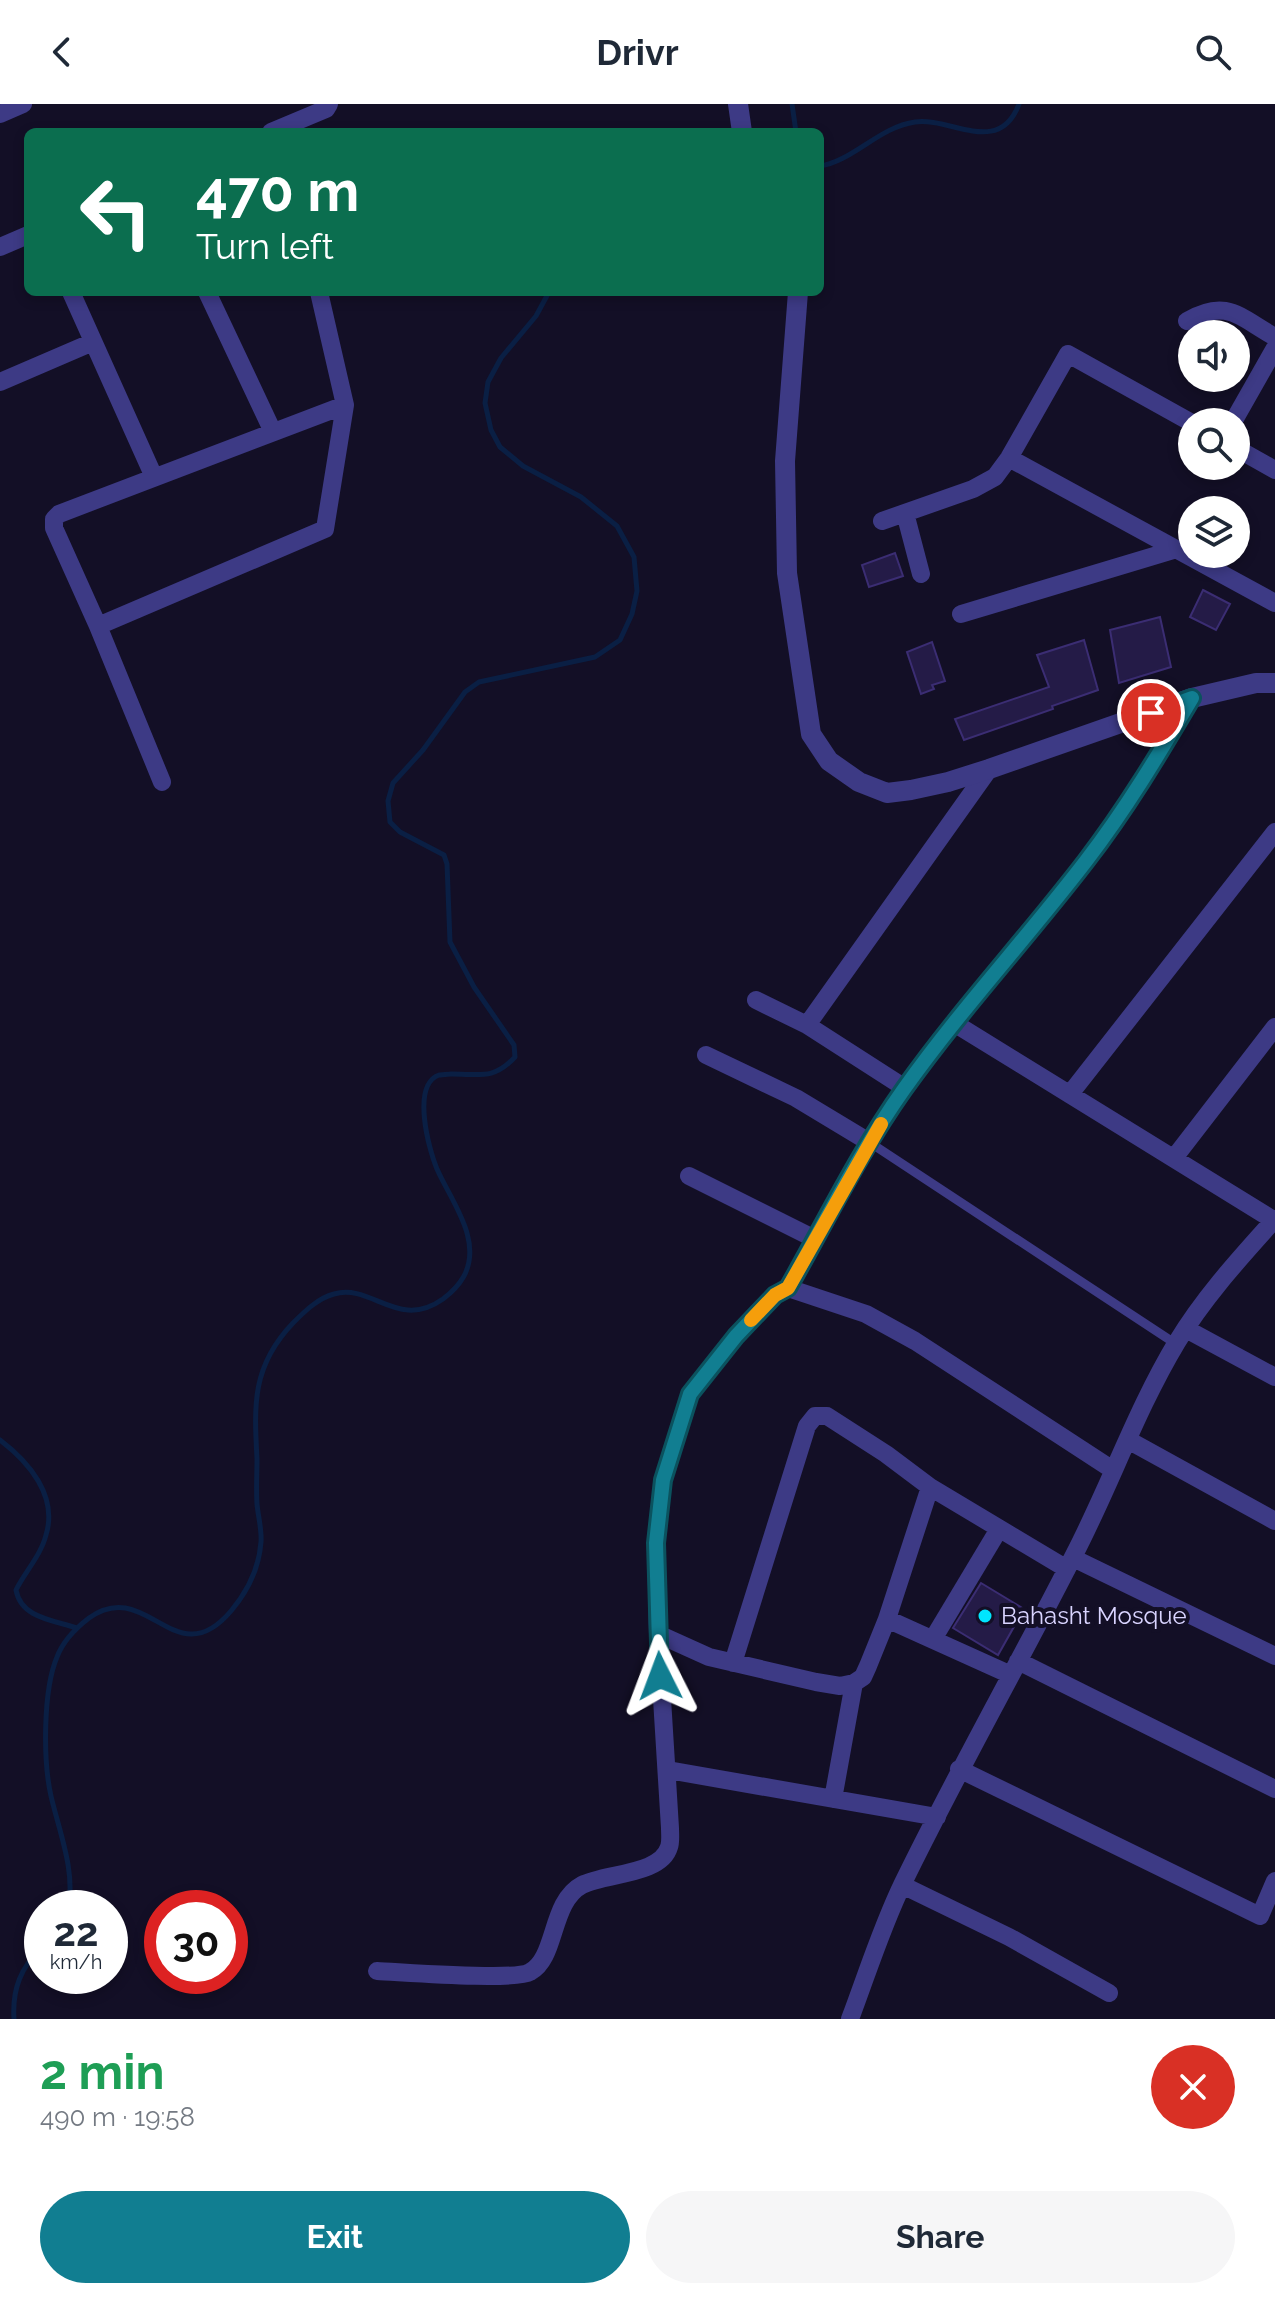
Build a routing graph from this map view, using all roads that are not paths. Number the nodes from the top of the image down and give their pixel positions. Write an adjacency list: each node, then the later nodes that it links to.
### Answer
1 (23, 104): 4 (street)
2 (329, 104): 5 (street)
3 (738, 104): 6 (street)
4 (0, 114)
5 (285, 128)
6 (741, 128)
7 (24, 237): 8 (street)
8 (0, 247)
9 (73, 296): 17 (street)
10 (209, 296): 23 (street)
11 (320, 296): 20 (street)
12 (798, 296): 38 (street)
13 (1189, 320): 14 (street)
14 (1244, 320)
15 (1250, 323): 16 (street)
16 (1275, 337)
17 (93, 342): 19 (street); 27 (street)
18 (1275, 348): 21 (street)
19 (0, 382)
20 (345, 405): 23 (street); 35 (street)
21 (1241, 408)
22 (1178, 415): 25 (street)
23 (273, 432): 27 (street)
24 (1250, 456): 26 (street)
25 (1009, 458): 28 (street); 30 (street)
26 (1275, 470)
27 (154, 477): 35 (street)
28 (905, 513): 29 (street); 31 (street)
29 (882, 521)
30 (1177, 549): 32 (street); 33 (street)
31 (921, 574)
32 (1269, 600): 34 (street)
33 (961, 614)
34 (1275, 622)
35 (98, 626): 39 (street)
36 (1275, 683): 37 (street)
37 (1192, 698): 38 (street); 42 (street)
38 (989, 769): 43 (street)
39 (162, 782)
40 (1275, 832): 47 (street)
41 (756, 1000): 43 (street)
42 (954, 1023): 46 (street); 47 (street)
43 (807, 1025): 46 (street)
44 (1275, 1027): 49 (street)
45 (706, 1055): 48 (street)
46 (905, 1088): 48 (street)
47 (1070, 1094): 49 (street)
48 (869, 1142): 52 (street); 54 (lane)
49 (1174, 1158): 51 (street)
50 (689, 1176): 52 (street)
51 (1275, 1220): 54 (street)
52 (815, 1239): 53 (street)
53 (788, 1288): 57 (street); 63 (street)
54 (1181, 1337): 55 (street); 56 (street)
55 (1275, 1377)
56 (1128, 1440): 57 (street); 59 (street)
57 (1113, 1470): 61 (street)
58 (930, 1487): 60 (street); 62 (street); 66 (street)
59 (1275, 1521)
60 (999, 1529): 61 (street); 64 (street)
61 (1070, 1564): 65 (street); 67 (street)
62 (887, 1619): 64 (street); 68 (street)
63 (658, 1634): 66 (street); 70 (street)
64 (933, 1639): 67 (street)
65 (1275, 1656)
66 (733, 1663): 68 (street)
67 (1015, 1668): 69 (street); 71 (street)
68 (854, 1683): 72 (street)
69 (959, 1769): 73 (street); 74 (street)
70 (668, 1770): 72 (street); 76 (street)
71 (1275, 1789)
72 (833, 1799): 73 (street)
73 (937, 1817): 75 (street)
74 (1275, 1881)
75 (902, 1885): 77 (street); 78 (street)
76 (377, 1971)
77 (1109, 1993)
78 (850, 2019)

